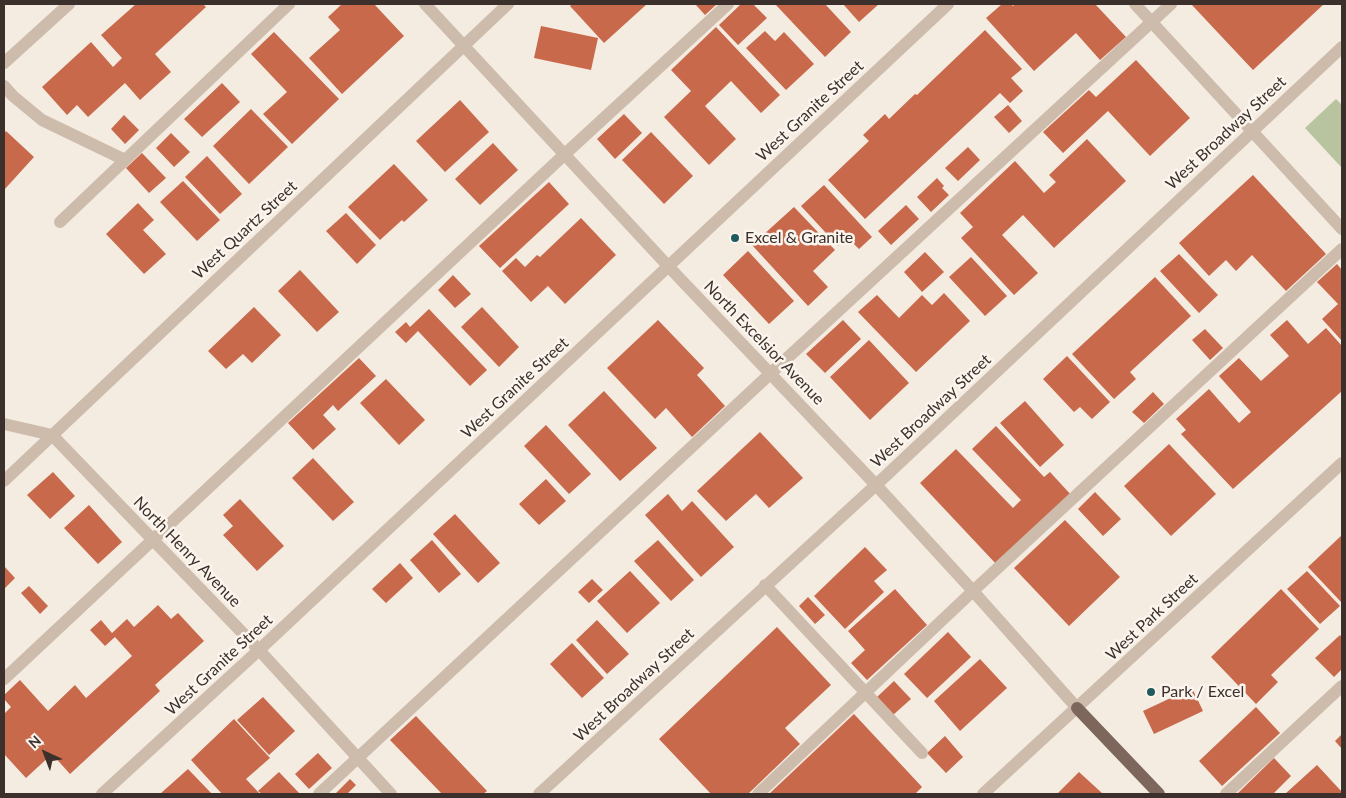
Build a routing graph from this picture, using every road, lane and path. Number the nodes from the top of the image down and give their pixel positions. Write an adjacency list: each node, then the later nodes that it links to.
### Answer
1 (69, 4): 12 (street)
2 (289, 4): 16 (street)
3 (425, 4): 10 (street, North Excelsior Avenue)
4 (508, 4): 10 (street, West Quartz Street)
5 (728, 4): 15 (street)
6 (948, 4): 20 (street, West Granite Street)
7 (1135, 4): 9 (street)
8 (1171, 4): 9 (street)
9 (1152, 22): 14 (street); 21 (street)
10 (464, 45): 15 (street, North Excelsior Avenue); 23 (street, West Quartz Street)
11 (1342, 47): 14 (street, West Broadway Street)
12 (4, 64)
13 (4, 86): 16 (street)
14 (1253, 130): 18 (street); 26 (street, West Broadway Street)
15 (565, 154): 20 (street, North Excelsior Avenue); 27 (street)
16 (125, 160): 17 (street)
17 (60, 222)
18 (1342, 229)
19 (1342, 249): 29 (street)
20 (668, 266): 21 (street, North Excelsior Avenue); 30 (street, West Granite Street)
21 (771, 373): 26 (street, North Excelsior Avenue); 36 (street)
22 (4, 424): 23 (street)
23 (52, 435): 25 (street, West Quartz Street); 27 (street, North Henry Avenue)
24 (1342, 463): 34 (street, West Park Street)
25 (4, 481)
26 (876, 485): 28 (street, West Broadway Street); 29 (street, North Excelsior Avenue)
27 (153, 541): 30 (street, North Henry Avenue); 31 (street)
28 (765, 586): 33 (street); 40 (street, West Broadway Street)
29 (974, 591): 33 (street); 34 (street, North Excelsior Avenue)
30 (259, 650): 36 (street, North Henry Avenue); 37 (street, West Granite Street)
31 (4, 680)
32 (1342, 686): 44 (street)
33 (866, 693): 35 (street); 41 (street)
34 (1077, 708): 42 (street, West Park Street); 43 (main road)
35 (922, 754)
36 (358, 758): 38 (street); 39 (street, North Henry Avenue)
37 (102, 794)
38 (319, 794)
39 (392, 794)
40 (539, 794)
41 (758, 794)
42 (983, 794)
43 (1159, 794)
44 (1226, 794)

